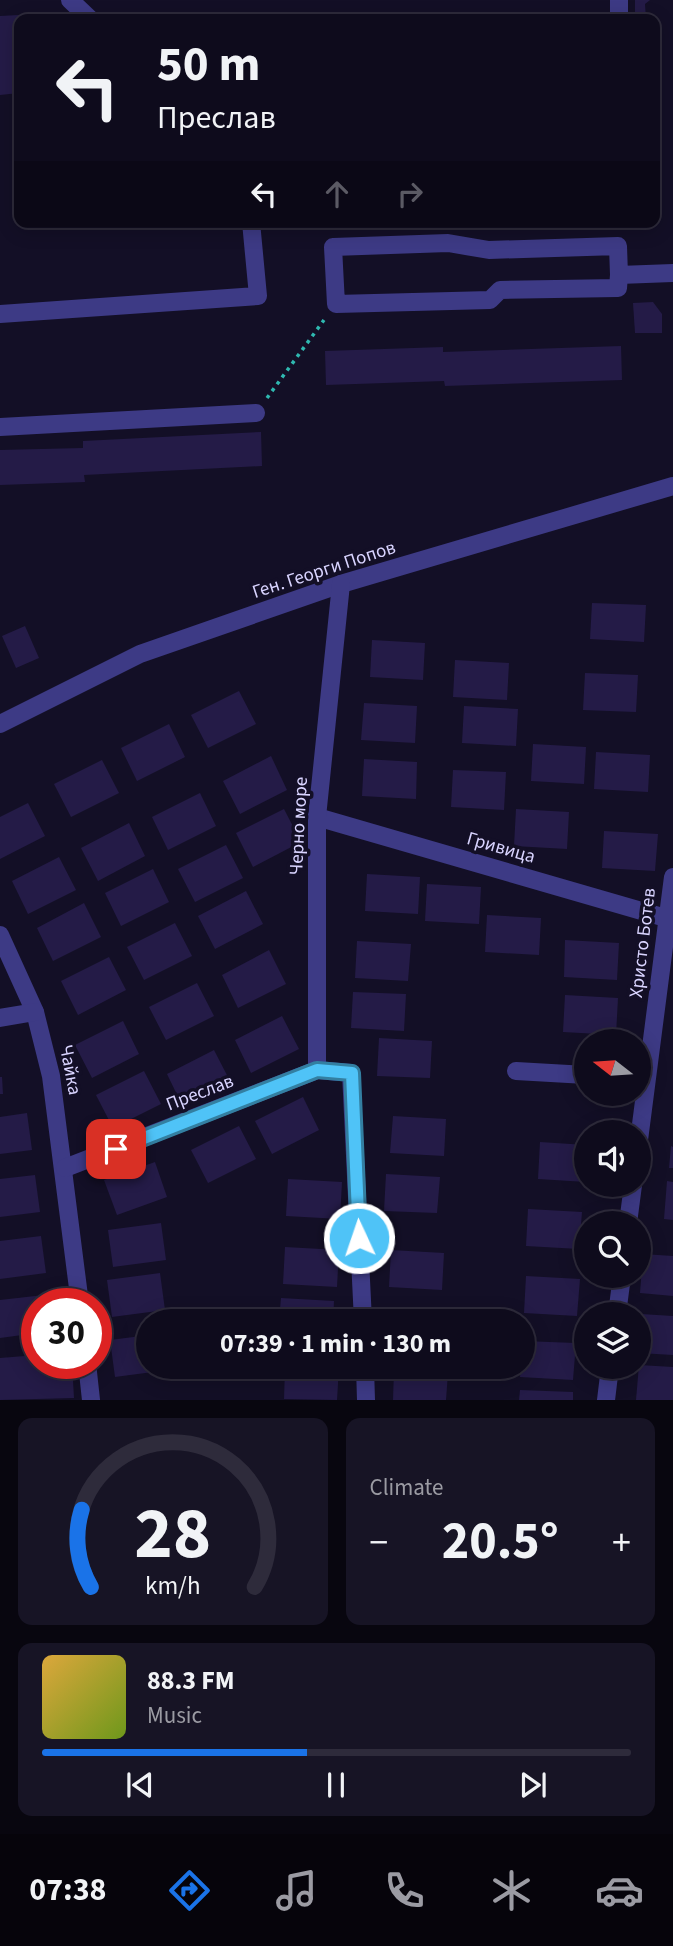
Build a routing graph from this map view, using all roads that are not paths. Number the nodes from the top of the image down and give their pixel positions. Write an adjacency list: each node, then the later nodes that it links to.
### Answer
1 (69, 0): 2 (street)
2 (84, 14)
3 (252, 228): 6 (street)
4 (673, 273): 5 (street)
5 (619, 275): 5 (street)
6 (0, 314)
7 (256, 413): 8 (street)
8 (0, 426)
9 (673, 486): 10 (street, Ген. Георги Попов)
10 (341, 584): 11 (street, Ген. Георги Попов); 12 (street, Черно море)
11 (0, 724)
12 (317, 817): 14 (street, Гривица); 19 (street, Черно море)
13 (673, 877): 14 (street, Христо Ботев)
14 (671, 919): 18 (street, Христо Ботев)
15 (0, 935): 16 (street, Чайка)
16 (36, 1012): 17 (street); 22 (street, Чайка)
17 (0, 1018)
18 (651, 1032)
19 (317, 1070): 22 (street, Преслав); 24 (street, Преслав)
20 (516, 1071): 21 (street)
21 (574, 1074)
22 (65, 1168): 23 (street, Чайка)
23 (78, 1288)
24 (362, 1309)
25 (89, 1379): 28 (street)
26 (365, 1379): 29 (street)
27 (609, 1379): 30 (street)
28 (91, 1400)
29 (366, 1400)
30 (606, 1400)

